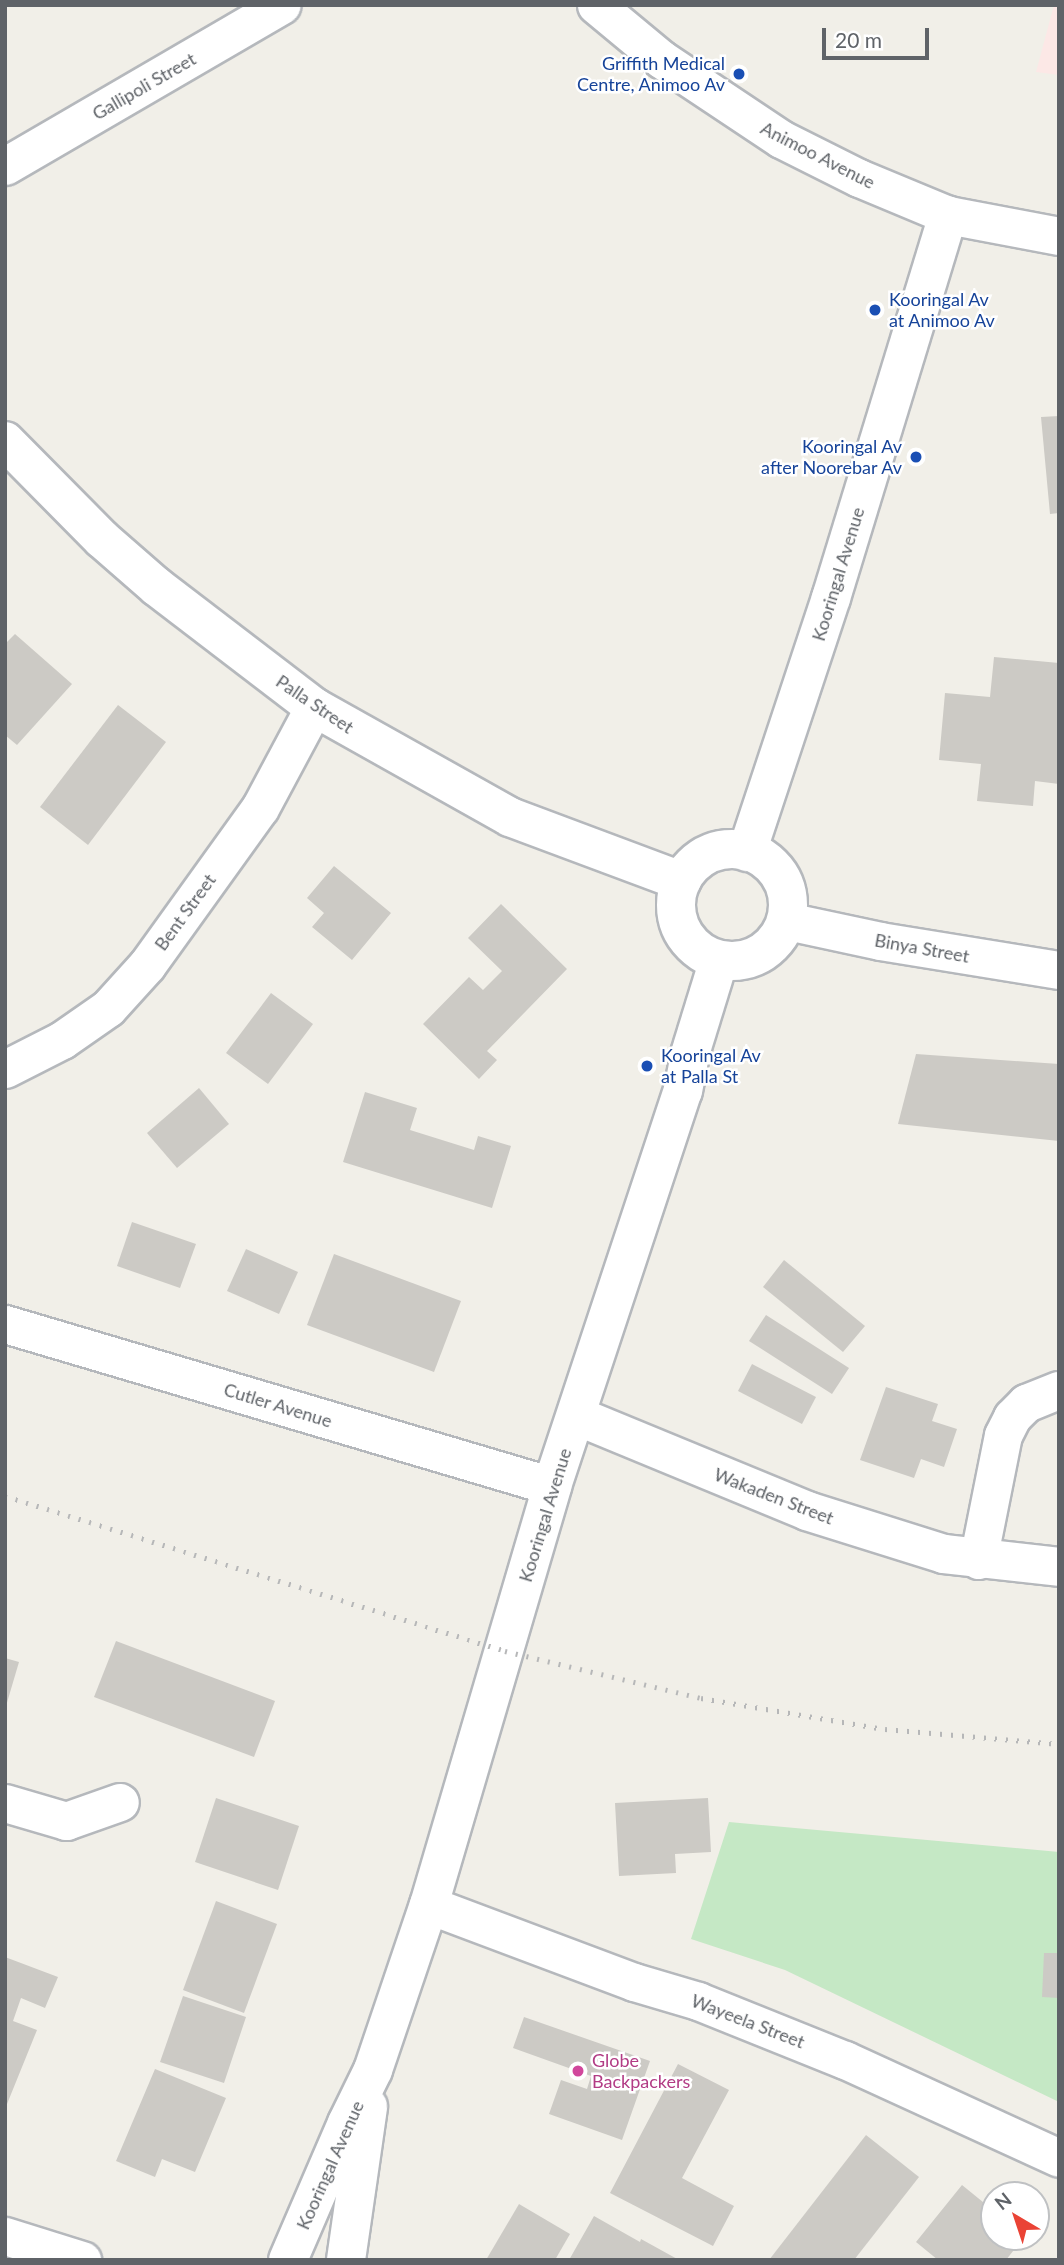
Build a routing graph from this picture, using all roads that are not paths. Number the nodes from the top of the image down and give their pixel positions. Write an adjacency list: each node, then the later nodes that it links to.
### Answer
1 (282, 5): 3 (street, Gallipoli Street)
2 (596, 5): 4 (street, Animoo Avenue)
3 (5, 166)
4 (948, 215): 5 (street, Animoo Avenue); 8 (street, Kooringal Avenue)
5 (1059, 236)
6 (5, 441): 7 (street, Palla Street)
7 (314, 707): 9 (street, Palla Street); 13 (street, Bent Street)
8 (747, 852): 9 (street); 10 (street)
9 (681, 881): 11 (street)
10 (787, 921): 11 (street); 12 (street, Binya Street)
11 (719, 960): 16 (street, Kooringal Avenue)
12 (1059, 970)
13 (5, 1069)
14 (5, 1324): 17 (street, Cutler Avenue)
15 (1059, 1390): 18 (street)
16 (577, 1416): 17 (street, Kooringal Avenue); 18 (street, Wakaden Street)
17 (552, 1486): 22 (street, Kooringal Avenue)
18 (978, 1560): 19 (street, Wakaden Street)
19 (1059, 1567)
20 (5, 1802): 21 (street)
21 (120, 1802)
22 (429, 1905): 23 (street, Kooringal Avenue); 24 (street, Wayeela Street)
23 (373, 2070): 27 (street, Kooringal Avenue); 28 (street, Kooringal Avenue)
24 (1059, 2158)
25 (5, 2236): 26 (street)
26 (82, 2260)
27 (288, 2260)
28 (346, 2260)

